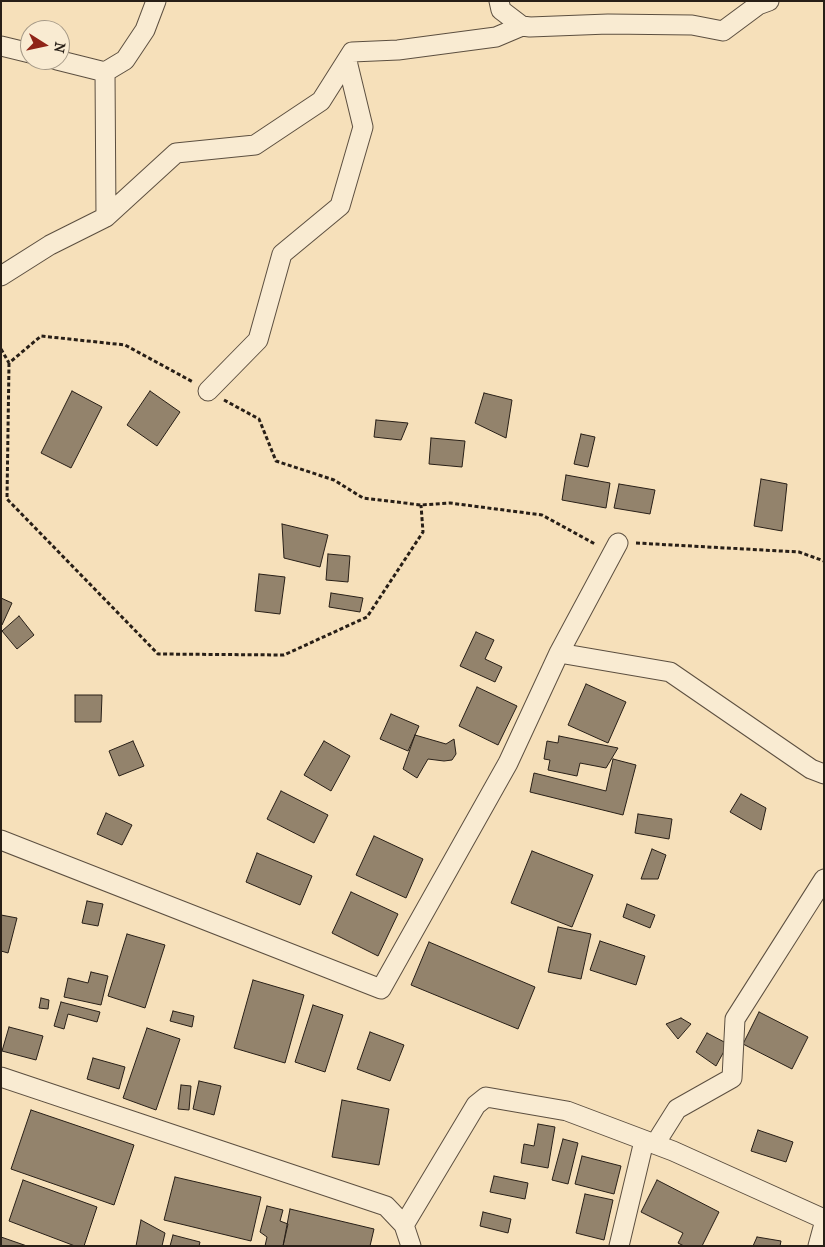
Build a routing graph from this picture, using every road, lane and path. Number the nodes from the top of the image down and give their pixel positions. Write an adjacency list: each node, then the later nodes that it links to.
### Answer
1 (156, 1): 9 (street)
2 (499, 1): 4 (street)
3 (769, 1): 4 (street)
4 (522, 26): 7 (street)
5 (1, 46): 6 (street)
6 (20, 51)
7 (347, 61): 10 (street); 14 (street)
8 (70, 63): 9 (street)
9 (104, 72): 10 (street)
10 (106, 217): 11 (street)
11 (1, 276)
12 (1, 349): 13 (path)
13 (9, 363): 14 (path); 15 (path)
14 (208, 390): 15 (path)
15 (421, 505): 16 (path)
16 (618, 543): 17 (path); 18 (street)
17 (824, 561)
18 (559, 653): 19 (street); 20 (street)
19 (824, 774)
20 (1, 840)
21 (824, 879): 23 (street)
22 (1, 1077): 26 (street)
23 (650, 1142): 24 (street); 26 (street); 28 (street)
24 (824, 1219)
25 (824, 1224): 29 (street)
26 (404, 1225): 27 (street)
27 (411, 1246)
28 (619, 1246)
29 (818, 1246)

